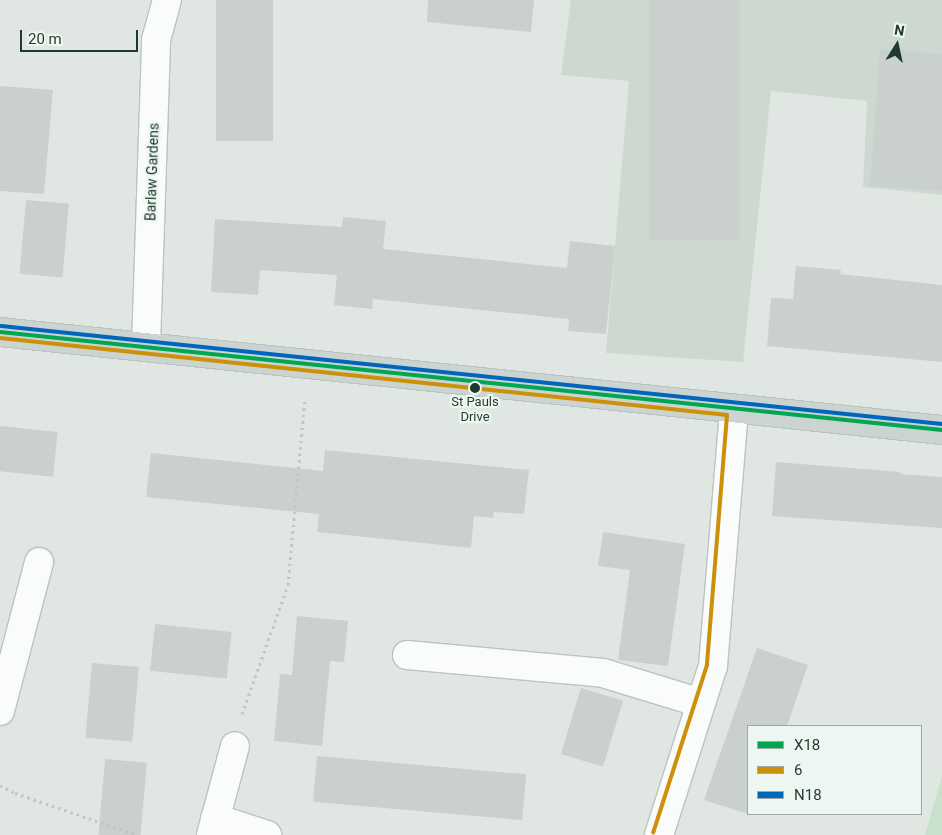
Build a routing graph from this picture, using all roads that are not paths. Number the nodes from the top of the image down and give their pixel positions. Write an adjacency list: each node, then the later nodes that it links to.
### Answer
1 (167, 0): 3 (street, Barlaw Gardens)
2 (0, 332): 3 (main road)
3 (146, 346): 4 (main road)
4 (734, 409): 5 (main road); 8 (street)
5 (942, 430)
6 (39, 562): 9 (street)
7 (407, 655): 8 (street)
8 (701, 703): 13 (street)
9 (0, 711)
10 (235, 746): 11 (street)
11 (213, 827): 12 (street)
12 (267, 835)
13 (659, 835)

